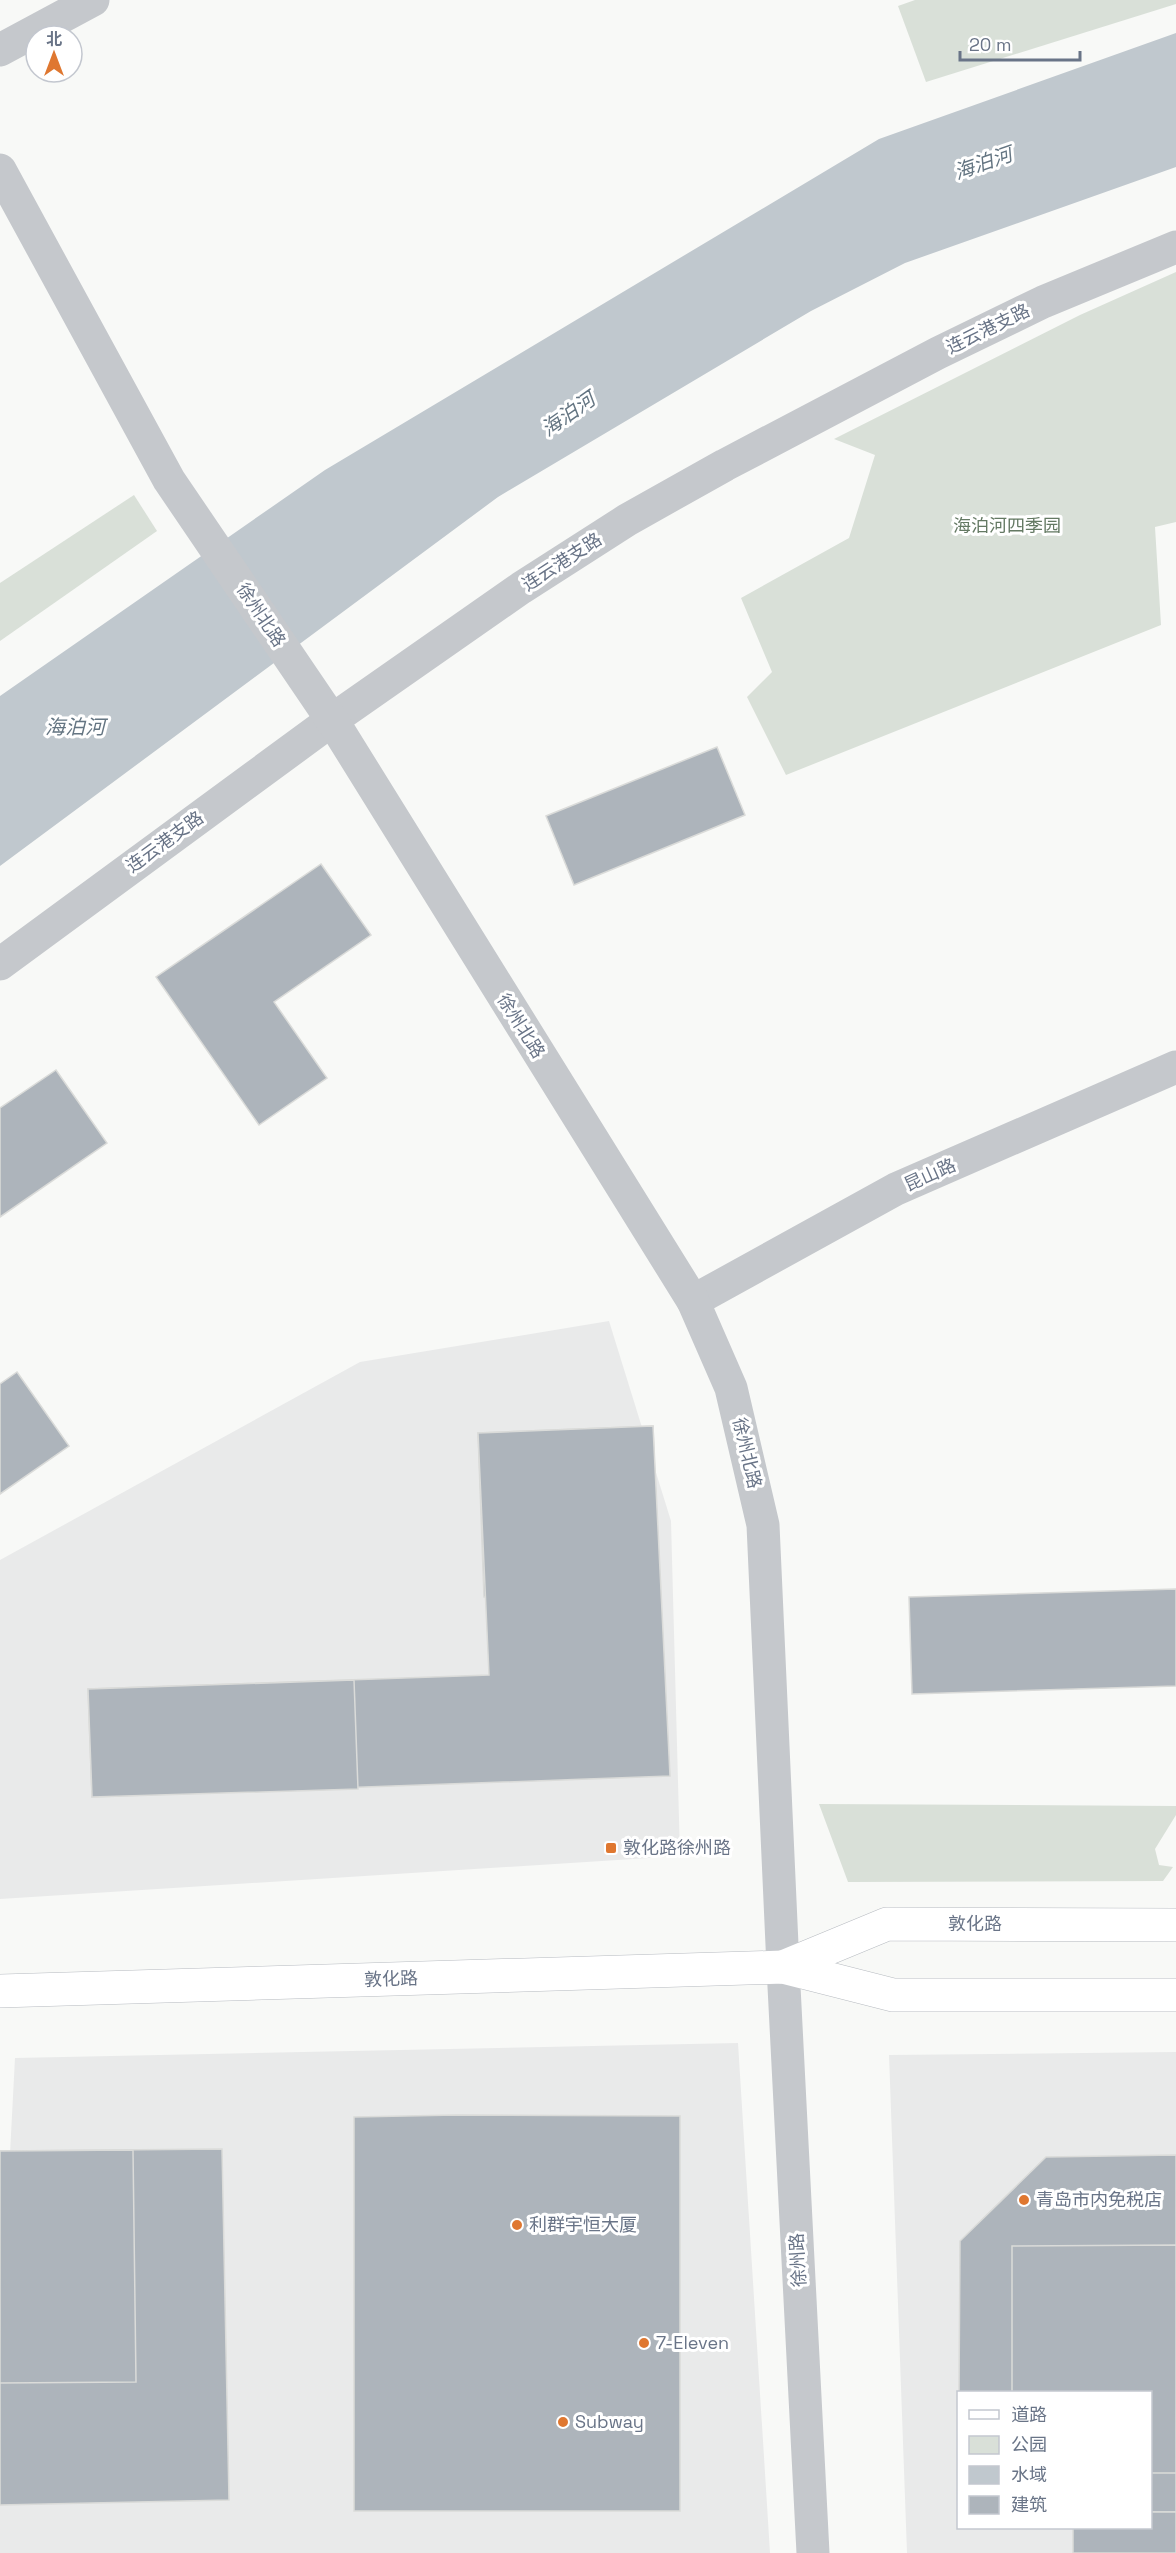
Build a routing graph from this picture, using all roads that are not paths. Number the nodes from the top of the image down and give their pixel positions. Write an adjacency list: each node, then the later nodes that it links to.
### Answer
1 (93, 0): 2 (street)
2 (0, 50)
3 (0, 170): 5 (street, 徐州北路)
4 (1176, 247): 5 (street, 连云港支路)
5 (332, 720): 6 (street, 连云港支路); 8 (street, 徐州北路)
6 (0, 964)
7 (1176, 1067): 8 (street, 昆山路)
8 (693, 1301): 10 (street, 徐州北路)
9 (1176, 1925): 10 (main road, 敦化路)
10 (783, 1967): 11 (main road, 敦化路); 12 (main road, 敦化路); 13 (street, 徐州路)
11 (0, 1991)
12 (1176, 1995)
13 (813, 2553)

